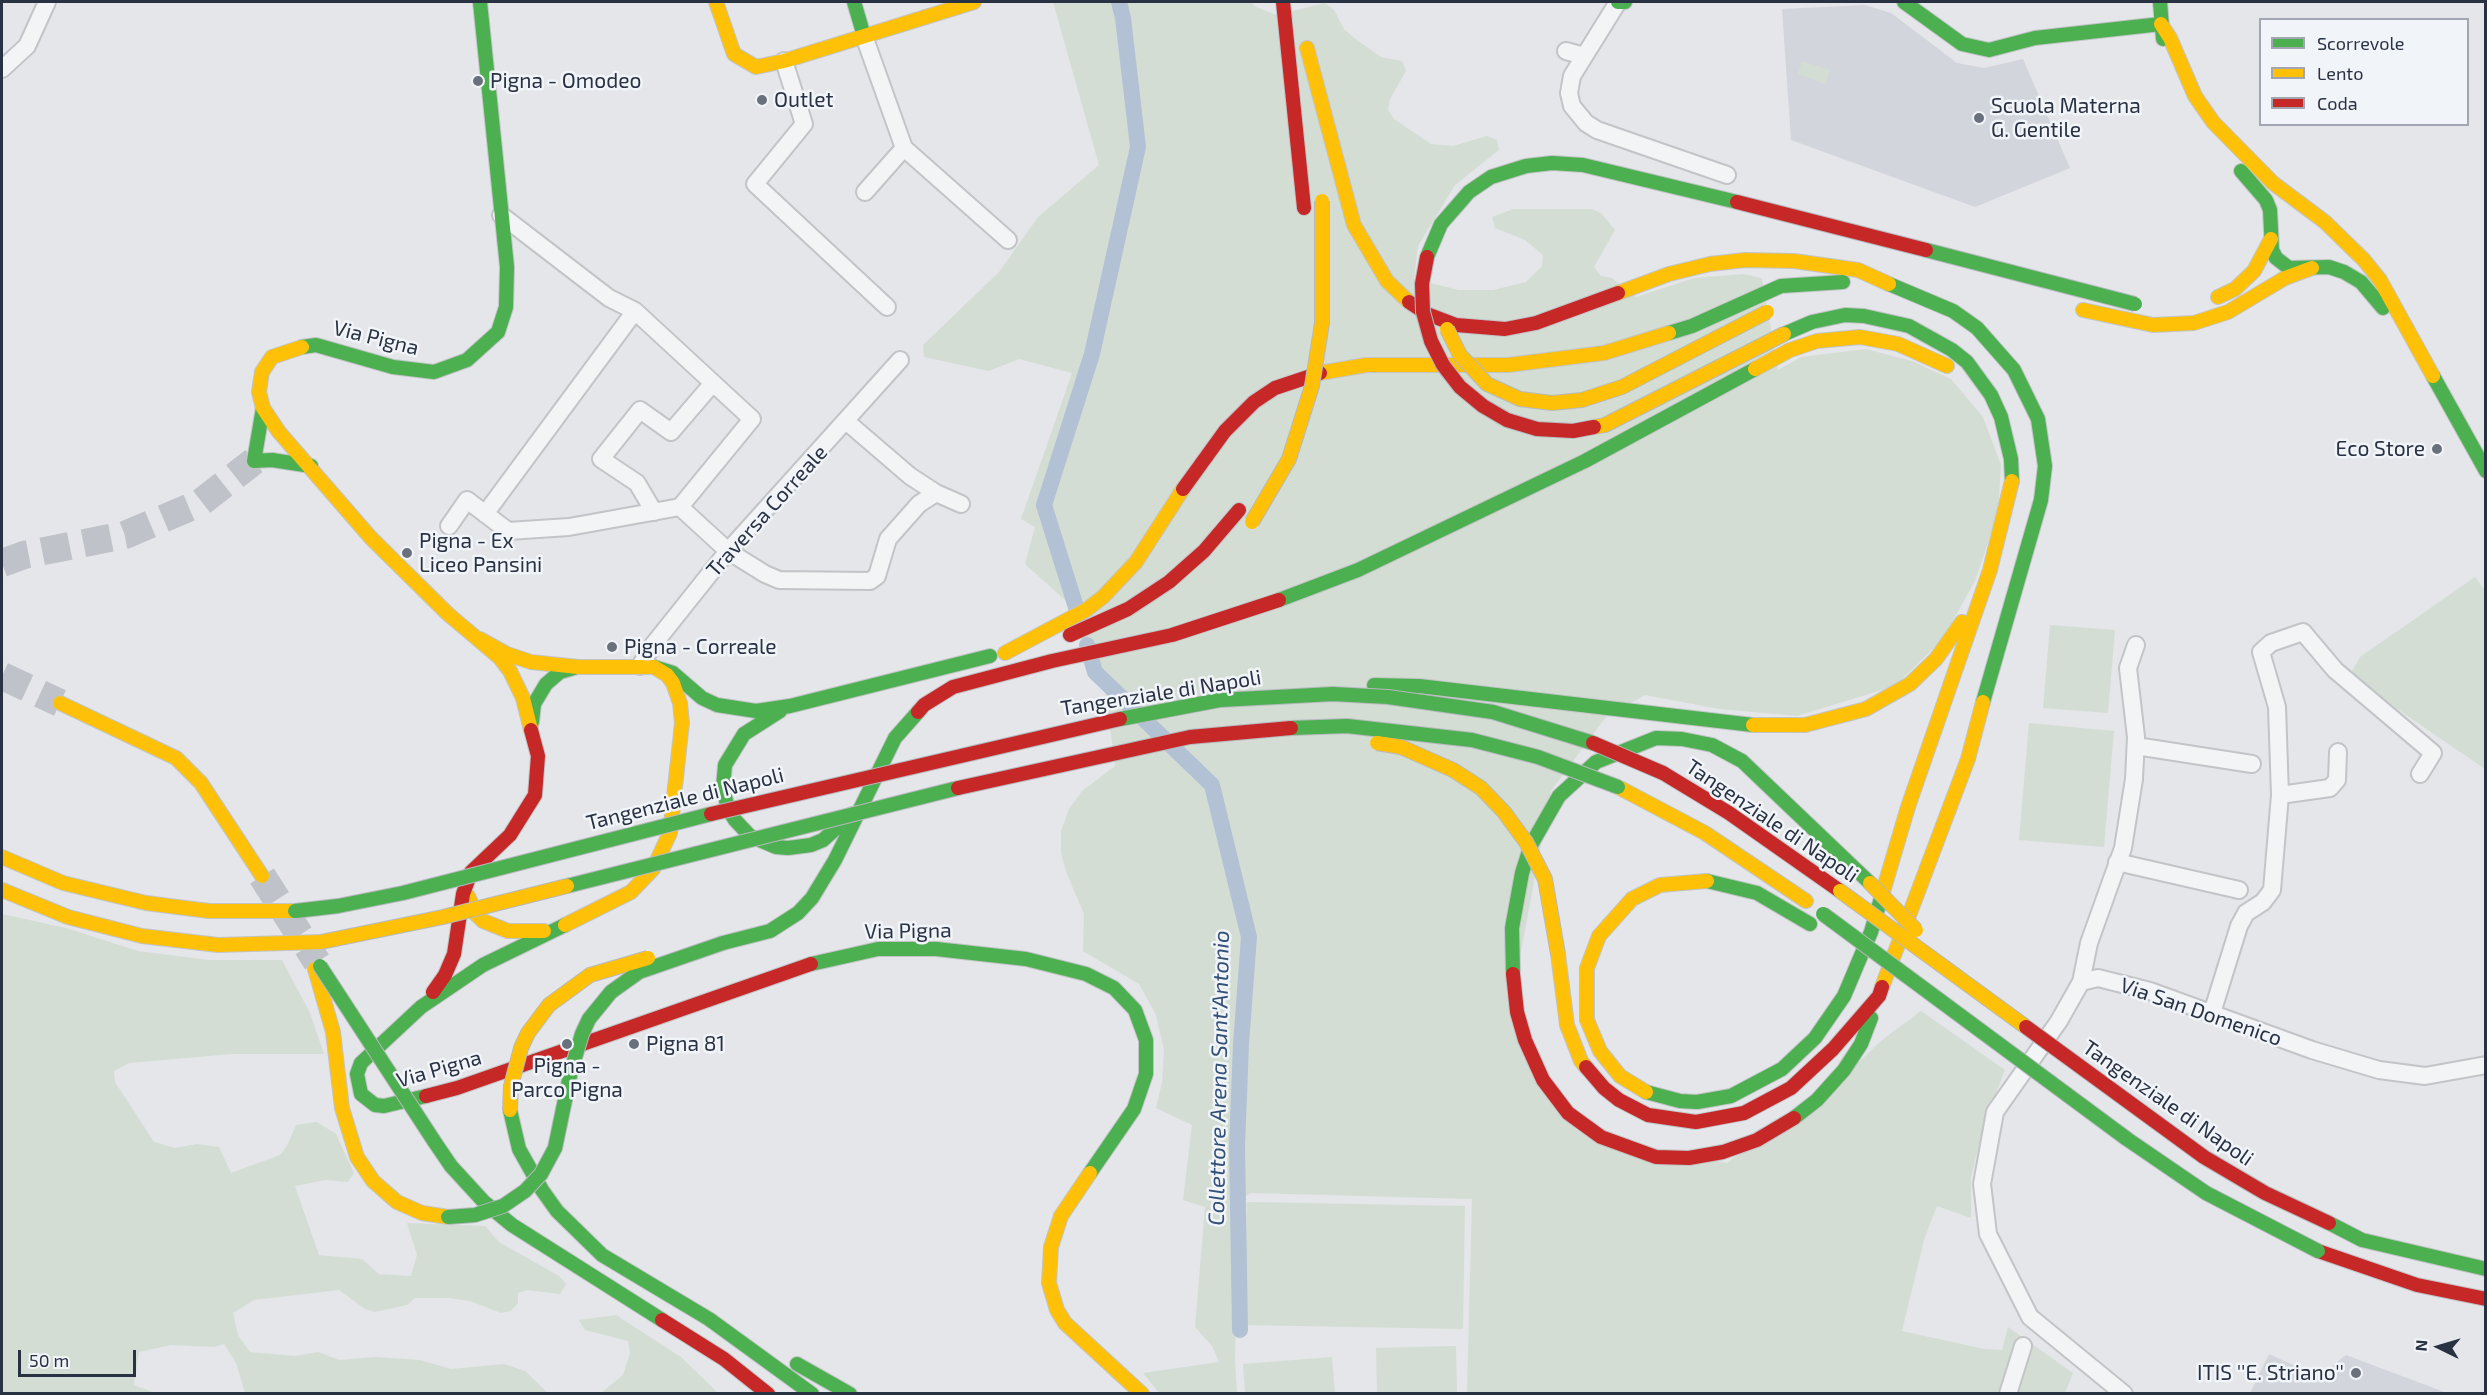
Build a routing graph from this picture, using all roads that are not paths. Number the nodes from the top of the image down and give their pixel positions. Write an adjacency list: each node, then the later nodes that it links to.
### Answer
1 (47, 2): 16 (street)
2 (480, 2): 23 (main road, Via Pigna)
3 (716, 2): 15 (main road)
4 (854, 2): 12 (main road)
5 (974, 2): 12 (main road)
6 (1283, 2): 24 (main road)
7 (1618, 2): 8 (main road); 14 (street)
8 (1624, 2)
9 (1904, 2): 11 (main road)
10 (2160, 2): 11 (main road)
11 (2161, 24): 22 (main road); 25 (main road)
12 (864, 36): 15 (main road); 18 (street)
13 (1566, 51): 14 (street)
14 (1584, 56): 19 (street)
15 (784, 61): 33 (street)
16 (2, 69)
17 (1316, 138): 30 (main road)
18 (903, 147): 21 (street); 26 (street)
19 (1726, 175)
20 (1321, 191): 56 (main road, bridge)
21 (865, 192)
22 (2305, 208): 25 (main road); 39 (main road)
23 (501, 215): 38 (street); 44 (main road, Via Pigna)
24 (1304, 219)
25 (2271, 239): 27 (main road); 32 (main road)
26 (1008, 240)
27 (2312, 267): 35 (main road); 39 (main road)
28 (1851, 292): 31 (main road)
29 (1872, 292): 30 (main road)
30 (1916, 295): 62 (main road, bridge); 88 (main road)
31 (1800, 298)
32 (2207, 302)
33 (887, 307)
34 (1442, 307): 37 (main road, bridge)
35 (2072, 307)
36 (2154, 307): 45 (main road, bridge)
37 (1773, 309)
38 (635, 311): 42 (street); 54 (street)
39 (2418, 352): 48 (main road)
40 (900, 360): 46 (street, Traversa Correale)
41 (1297, 365): 43 (main road)
42 (713, 383): 52 (street); 53 (street)
43 (1289, 401)
44 (263, 408): 47 (main road, Via Pigna); 47 (main road)
45 (2001, 417): 58 (main road); 63 (main road)
46 (848, 422): 49 (street); 57 (street, Traversa Correale)
47 (311, 466): 60 (main road, Via Pigna)
48 (2486, 471)
49 (936, 493): 51 (street); 57 (street)
50 (1244, 501): 62 (main road)
51 (961, 504)
52 (680, 507): 53 (street); 57 (street)
53 (654, 512): 54 (street)
54 (485, 514): 55 (street)
55 (449, 526)
56 (1242, 536)
57 (728, 551): 64 (street, Traversa Correale)
58 (1990, 570): 66 (main road, bridge); 84 (main road)
59 (1133, 628): 63 (main road)
60 (480, 639): 65 (main road, Via Pigna); 69 (main road, Via Pigna)
61 (2136, 645): 71 (street)
62 (1005, 652): 68 (main road)
63 (1052, 661): 75 (main road)
64 (647, 666): 65 (main road, Via Pigna); 68 (main road); 83 (main road, Via Pigna)
65 (578, 667): 69 (main road, Via Pigna)
66 (1258, 696): 77 (main road, Tangenziale di Napoli, bridge); 89 (main road, Tangenziale di Napoli, bridge)
67 (60, 704): 79 (main road)
68 (790, 706): 75 (main road, bridge)
69 (532, 731): 80 (main road, Via Pigna)
70 (1229, 732): 81 (main road, bridge); 88 (main road, bridge); 91 (main road, bridge)
71 (2136, 746): 73 (street); 78 (street)
72 (2338, 752): 76 (street)
73 (2252, 764)
74 (2420, 774): 76 (street)
75 (868, 794): 85 (main road, bridge)
76 (2280, 795): 92 (street)
77 (2, 857)
78 (2117, 862): 82 (street); 87 (street)
79 (262, 876)
80 (466, 883): 83 (main road, Via Pigna); 90 (main road, Via Pigna)
81 (2, 890)
82 (2240, 890)
83 (565, 925): 90 (main road, Via Pigna)
84 (1814, 927)
85 (723, 943): 96 (main road, bridge); 97 (main road, bridge)
86 (1845, 949): 91 (main road, bridge)
87 (2081, 982): 92 (street, Via San Domenico); 105 (street)
88 (1879, 996): 89 (main road, bridge)
89 (1983, 998): 94 (main road, Tangenziale di Napoli, bridge)
90 (421, 1007): 103 (main road, Via Pigna)
91 (1955, 1013): 95 (main road, bridge)
92 (2212, 1013): 93 (street, Via San Domenico)
93 (2486, 1065)
94 (2486, 1269)
95 (2486, 1299)
96 (707, 1318): 101 (main road); 102 (main road)
97 (679, 1335): 99 (main road); 100 (main road)
98 (2023, 1346): 104 (street)
99 (706, 1364)
100 (768, 1394)
101 (812, 1394)
102 (850, 1394)
103 (1142, 1394)
104 (2008, 1394)
105 (2124, 1394)

